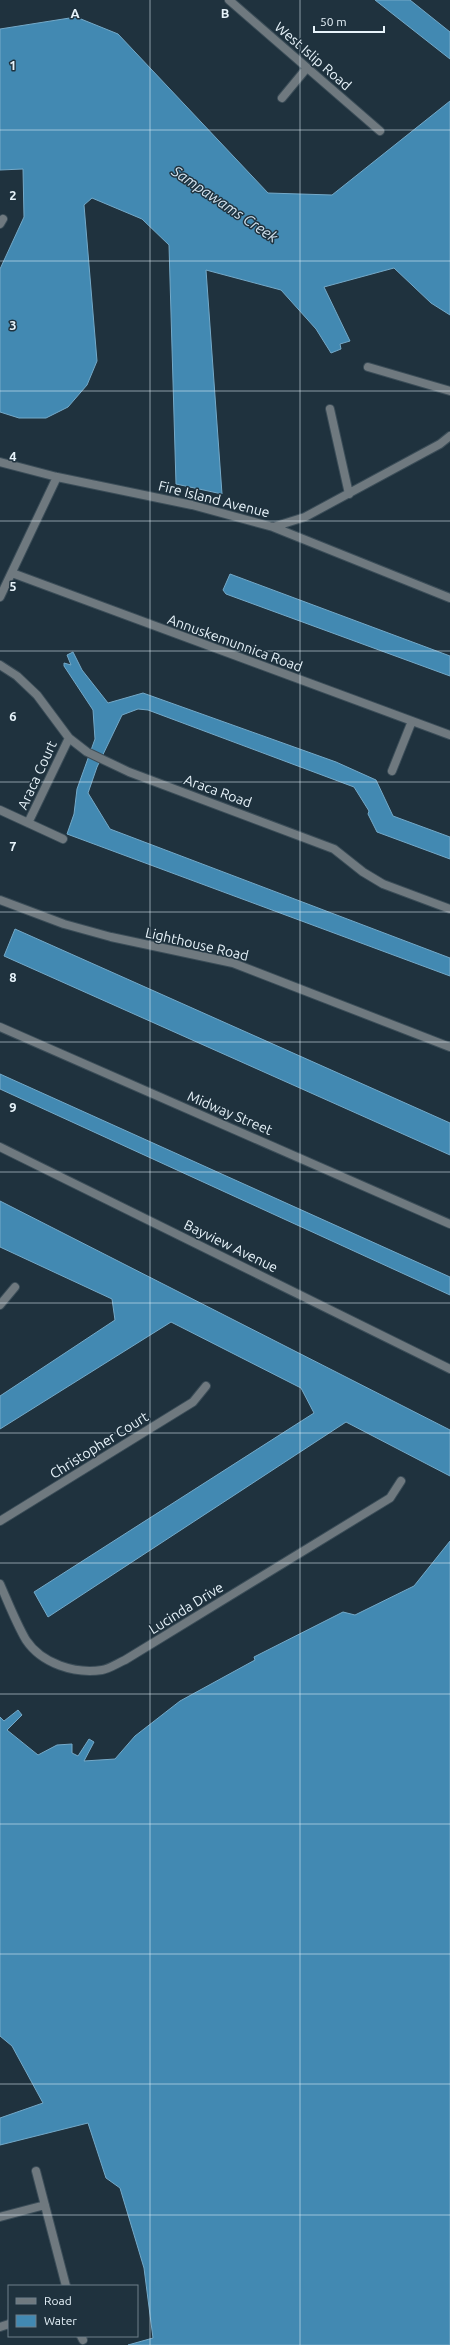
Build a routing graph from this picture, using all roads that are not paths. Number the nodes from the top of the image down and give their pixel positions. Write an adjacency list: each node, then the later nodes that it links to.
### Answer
1 (229, 0): 2 (street, West Islip Road)
2 (306, 69): 3 (street); 4 (street, West Islip Road)
3 (282, 98)
4 (380, 131)
5 (368, 367): 6 (street)
6 (450, 391)
7 (330, 410): 11 (street)
8 (450, 436): 11 (street, Fire Island Avenue)
9 (0, 462): 10 (street, Fire Island Avenue)
10 (57, 477): 12 (street, Fire Island Avenue); 13 (street)
11 (350, 494): 12 (street, Fire Island Avenue)
12 (273, 528): 15 (street)
13 (12, 574): 14 (street); 17 (street, Annuskemunnica Road)
14 (0, 598)
15 (450, 598)
16 (0, 665): 19 (street, Araca Road)
17 (412, 721): 18 (street, Annuskemunnica Road); 20 (street)
18 (450, 735)
19 (68, 738): 22 (street, Araca Court); 25 (street, Araca Road)
20 (392, 771)
21 (0, 810): 22 (street)
22 (28, 823): 23 (street)
23 (63, 839)
24 (1, 903): 27 (street, Lighthouse Road)
25 (450, 909)
26 (0, 1027): 29 (street, Midway Street)
27 (450, 1047)
28 (0, 1147): 32 (street, Bayview Avenue)
29 (450, 1224)
30 (15, 1287): 31 (street)
31 (0, 1305)
32 (450, 1369)
33 (206, 1386): 35 (street, Christopher Court)
34 (402, 1481): 36 (street, Lucinda Drive)
35 (0, 1521)
36 (0, 1584)
37 (36, 2171): 38 (street)
38 (45, 2205): 39 (street); 40 (street)
39 (0, 2217)
40 (66, 2285)

